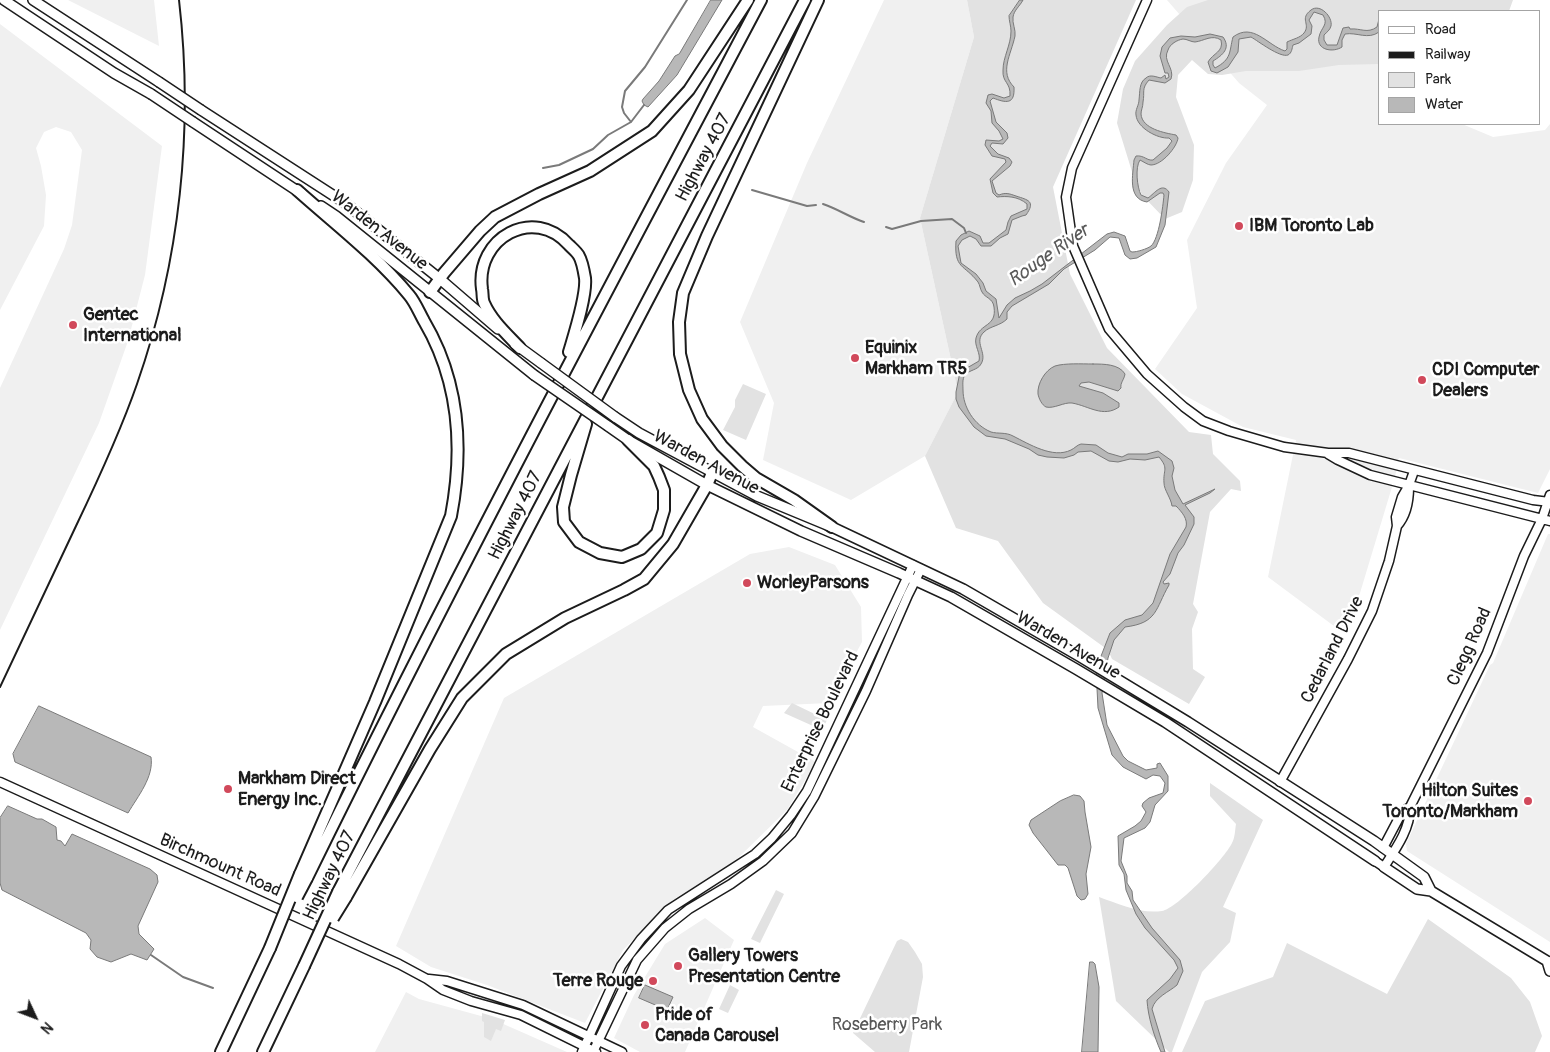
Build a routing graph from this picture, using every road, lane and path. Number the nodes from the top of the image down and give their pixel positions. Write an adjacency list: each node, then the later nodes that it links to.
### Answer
1 (4, 0): 8 (main road, Warden Avenue, bridge)
2 (33, 0): 9 (main road, Warden Avenue, bridge)
3 (748, 0): 9 (highway)
4 (762, 0): 12 (highway, Highway 407)
5 (805, 0): 13 (highway, Highway 407)
6 (818, 0): 24 (highway)
7 (1147, 0): 15 (main road)
8 (297, 190): 10 (main road, Warden Avenue); 34 (highway)
9 (440, 278): 10 (highway); 11 (main road, Warden Avenue)
10 (430, 292): 14 (main road, Warden Avenue, bridge)
11 (520, 348): 12 (highway); 19 (main road, Warden Avenue, bridge)
12 (562, 374): 34 (highway, Highway 407)
13 (590, 408): 14 (highway); 36 (highway, Highway 407)
14 (628, 440): 20 (main road, Warden Avenue)
15 (1328, 454): 16 (main road); 17 (main road)
16 (1364, 457): 17 (main road); 18 (main road)
17 (1361, 471): 21 (main road)
18 (1414, 471): 21 (main road, Cedarland Drive); 22 (main road)
19 (712, 473): 20 (highway); 24 (main road, Warden Avenue)
20 (707, 485): 26 (main road, Warden Avenue); 36 (highway)
21 (1409, 485): 23 (main road); 28 (main road, Cedarland Drive)
22 (1549, 499): 23 (main road, Clegg Road)
23 (1546, 520): 29 (main road, Clegg Road)
24 (832, 527): 25 (main road, Warden Avenue)
25 (917, 567): 26 (main road, Enterprise Boulevard); 28 (main road, Warden Avenue)
26 (911, 579): 32 (main road, Warden Avenue); 40 (main road, Enterprise Boulevard); 41 (main road, Enterprise Boulevard)
27 (0, 782): 39 (main road, Birchmount Road)
28 (1280, 782): 30 (main road, Warden Avenue)
29 (1410, 807): 30 (main road, Clegg Road); 31 (main road, Clegg Road)
30 (1383, 848): 31 (main road, Warden Avenue)
31 (1392, 854): 33 (main road, Clegg Road); 35 (main road, Warden Avenue)
32 (1375, 861): 33 (main road, Warden Avenue)
33 (1384, 867): 35 (main road, Warden Avenue)
34 (304, 876): 43 (highway, Highway 407, bridge)
35 (1432, 891): 37 (main road, Warden Avenue)
36 (342, 895): 44 (highway, Highway 407, bridge)
37 (1548, 962): 38 (main road, Warden Avenue)
38 (1550, 971)
39 (428, 979): 40 (main road, Birchmount Road); 42 (main road, Birchmount Road)
40 (589, 1036): 41 (main road, Birchmount Road); 42 (main road, Enterprise Boulevard)
41 (598, 1041): 45 (main road, Enterprise Boulevard); 46 (main road, Birchmount Road)
42 (583, 1049): 45 (main road, Birchmount Road)
43 (221, 1052)
44 (263, 1052)
45 (594, 1052)
46 (622, 1052)

